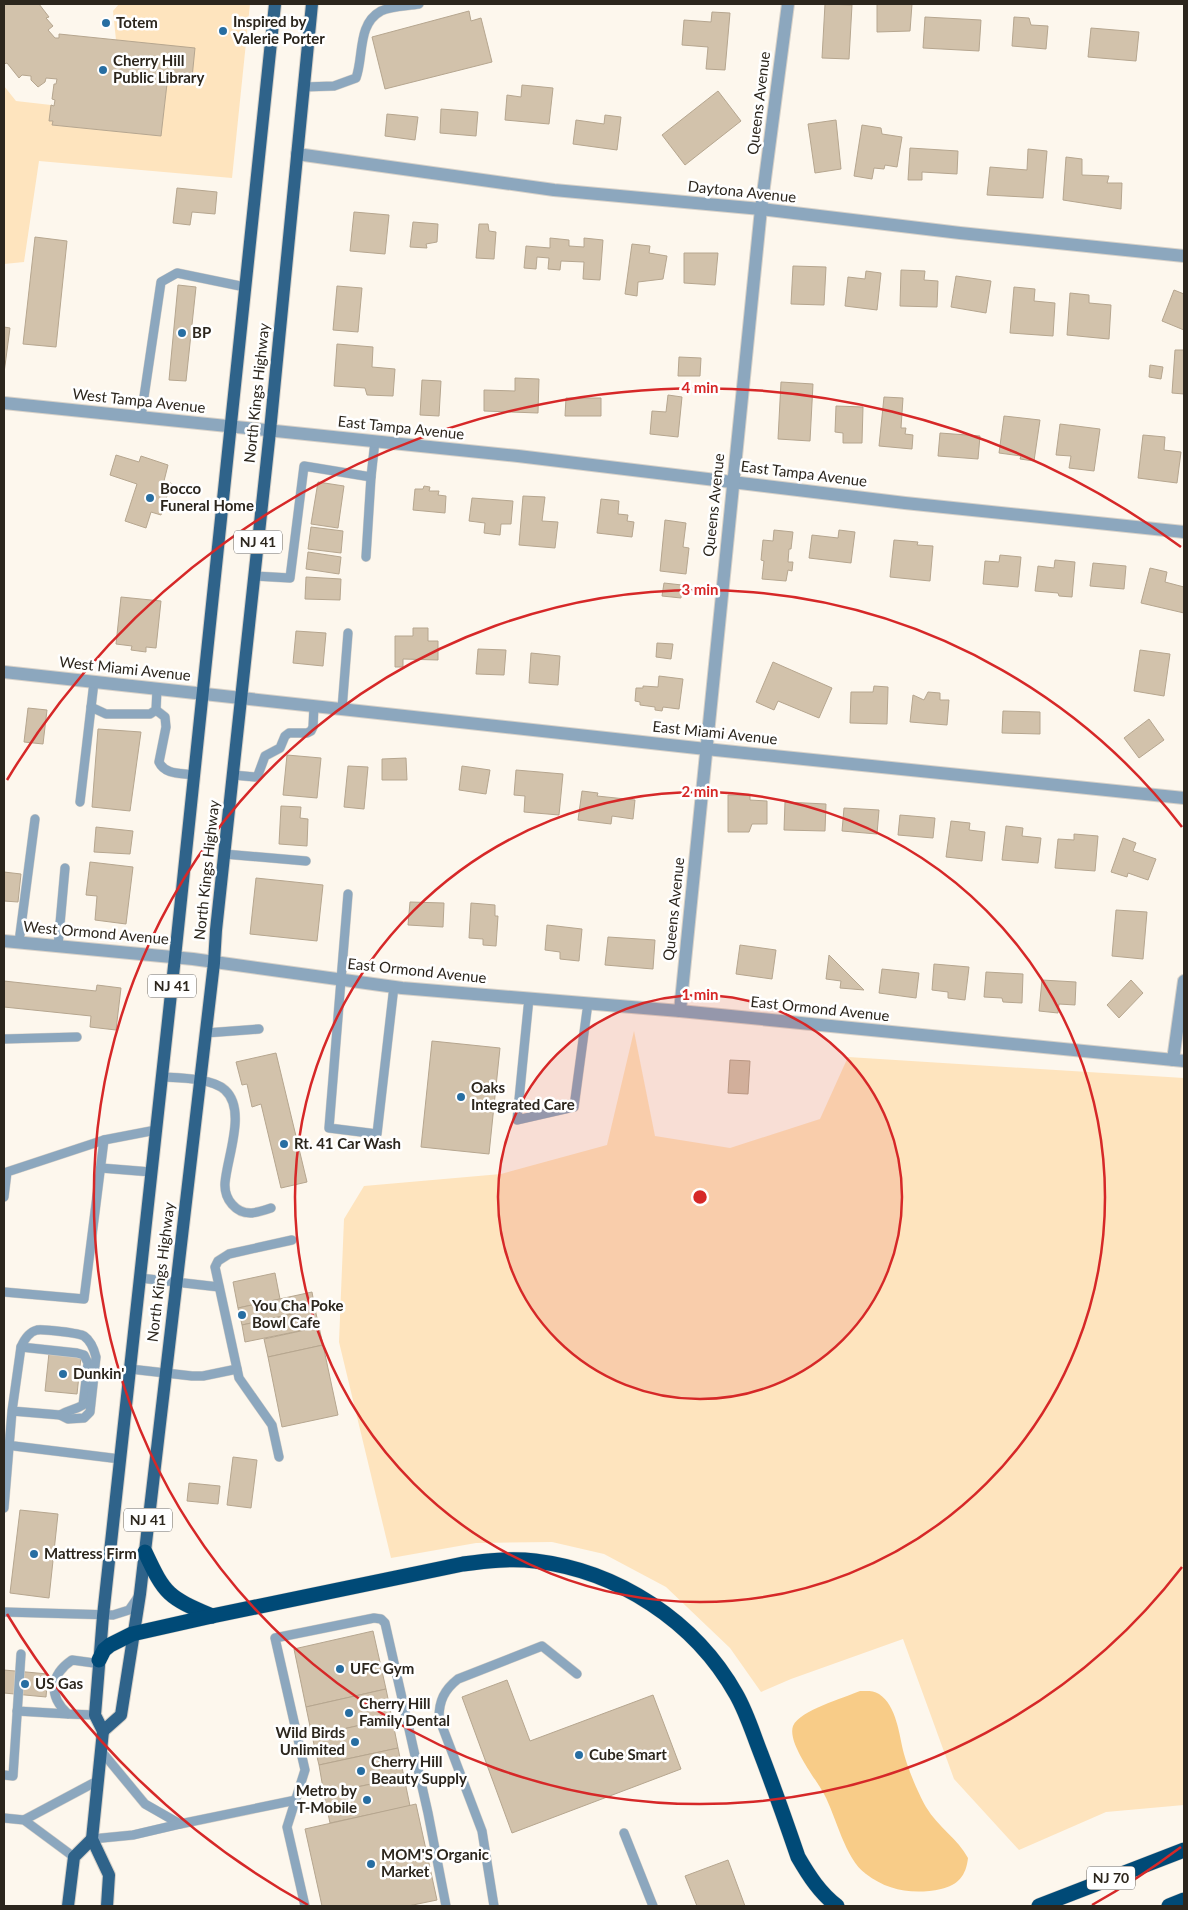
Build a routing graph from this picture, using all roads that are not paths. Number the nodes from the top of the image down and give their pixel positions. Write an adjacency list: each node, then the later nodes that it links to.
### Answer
1 (275, 4): 9 (main road, North Kings Highway / NJ 41)
2 (312, 4): 5 (main road, North Kings Highway / NJ 41)
3 (419, 4): 5 (lane)
4 (788, 4): 7 (street, Queens Avenue)
5 (304, 87): 6 (main road, North Kings Highway / NJ 41)
6 (297, 154): 7 (street, Daytona Avenue); 13 (main road, North Kings Highway / NJ 41)
7 (761, 209): 8 (street, Daytona Avenue); 16 (street, Queens Avenue)
8 (1184, 256)
9 (245, 287): 11 (lane); 12 (main road, North Kings Highway / NJ 41)
10 (4, 403): 11 (street, West Tampa Avenue)
11 (141, 417): 12 (street, West Tampa Avenue)
12 (230, 427): 13 (street, West Tampa Avenue); 24 (main road, North Kings Highway / NJ 41)
13 (270, 431): 14 (street, East Tampa Avenue); 19 (main road, North Kings Highway / NJ 41)
14 (375, 441): 15 (lane); 16 (street, East Tampa Avenue)
15 (371, 477): 18 (lane); 19 (lane)
16 (733, 482): 17 (street, East Tampa Avenue); 30 (street, Queens Avenue)
17 (1184, 532)
18 (366, 556)
19 (255, 576): 25 (main road, North Kings Highway / NJ 41)
20 (348, 633): 28 (lane)
21 (4, 672): 22 (street, West Miami Avenue)
22 (94, 682): 23 (street, West Miami Avenue); 27 (lane)
23 (157, 689): 24 (street, West Miami Avenue); 29 (lane)
24 (202, 694): 25 (street, West Miami Avenue); 31 (main road, North Kings Highway / NJ 41)
25 (242, 698): 26 (street, East Miami Avenue); 32 (main road, North Kings Highway / NJ 41)
26 (314, 706): 28 (street, East Miami Avenue); 32 (lane)
27 (91, 707): 29 (lane); 34 (lane)
28 (342, 709): 30 (street, East Miami Avenue)
29 (156, 710): 31 (lane)
30 (706, 749): 33 (street, East Miami Avenue); 50 (street, Queens Avenue)
31 (194, 775): 43 (main road, North Kings Highway / NJ 41)
32 (233, 775): 36 (main road, North Kings Highway / NJ 41)
33 (1184, 798)
34 (80, 802)
35 (35, 819): 41 (lane)
36 (224, 854): 37 (lane); 44 (main road, North Kings Highway / NJ 41)
37 (306, 861)
38 (65, 868): 42 (lane)
39 (348, 894): 45 (lane)
40 (4, 941): 41 (street, West Ormond Avenue)
41 (19, 942): 42 (street, West Ormond Avenue)
42 (58, 946): 43 (street, West Ormond Avenue)
43 (175, 957): 44 (street, West Ormond Avenue); 56 (main road, North Kings Highway / NJ 41)
44 (214, 963): 45 (street, East Ormond Avenue); 52 (main road, North Kings Highway / NJ 41)
45 (340, 979): 47 (street, East Ormond Avenue); 47 (lane)
46 (1184, 981): 55 (street)
47 (394, 986): 48 (street, East Ormond Avenue)
48 (529, 998): 49 (street, East Ormond Avenue); 49 (lane)
49 (588, 1004): 50 (street, East Ormond Avenue)
50 (680, 1011): 55 (street, East Ormond Avenue)
51 (259, 1029): 52 (lane)
52 (206, 1033): 57 (main road, North Kings Highway / NJ 41)
53 (77, 1037): 54 (lane)
54 (4, 1038)
55 (1179, 1061)
56 (162, 1076): 57 (lane); 58 (main road, North Kings Highway / NJ 41)
57 (200, 1080): 63 (lane); 66 (main road, North Kings Highway / NJ 41)
58 (156, 1130): 59 (lane); 61 (main road, North Kings Highway / NJ 41)
59 (104, 1140): 60 (lane); 62 (lane)
60 (101, 1168): 61 (lane); 68 (lane)
61 (151, 1172): 65 (main road, North Kings Highway / NJ 41)
62 (4, 1197)
63 (271, 1208)
64 (292, 1240): 67 (lane)
65 (140, 1278): 66 (lane); 70 (main road, North Kings Highway / NJ 41)
66 (176, 1282): 67 (lane); 72 (main road, North Kings Highway / NJ 41)
67 (220, 1287): 71 (lane)
68 (4, 1292)
69 (21, 1347): 73 (lane); 74 (lane); 74 (lane)
70 (130, 1369): 72 (lane); 77 (main road, North Kings Highway / NJ 41)
71 (237, 1369): 72 (lane); 76 (lane)
72 (165, 1373): 79 (main road, North Kings Highway / NJ 41)
73 (12, 1411): 74 (lane); 75 (lane)
74 (60, 1415)
75 (7, 1445): 77 (lane); 78 (lane)
76 (278, 1456)
77 (120, 1459): 82 (main road, North Kings Highway / NJ 41)
78 (4, 1508)
79 (145, 1552): 80 (main road, North Kings Highway / NJ 41); 83 (highway)
80 (140, 1594): 82 (lane); 84 (main road, North Kings Highway / NJ 41)
81 (4, 1612): 82 (lane)
82 (103, 1616): 86 (main road, North Kings Highway / NJ 41)
83 (212, 1616): 84 (highway); 109 (highway)
84 (132, 1634): 86 (highway); 91 (main road, North Kings Highway / NJ 41)
85 (21, 1654): 88 (lane)
86 (99, 1660): 89 (lane); 90 (main road, North Kings Highway / NJ 41)
87 (578, 1674): 107 (lane)
88 (17, 1711): 89 (lane); 93 (lane)
89 (68, 1714): 90 (lane)
90 (95, 1715): 91 (main road)
91 (104, 1731): 92 (main road)
92 (102, 1752): 94 (main road); 98 (lane)
93 (4, 1775)
94 (99, 1780): 97 (lane); 100 (main road)
95 (296, 1800): 98 (lane); 105 (lane); 106 (lane)
96 (4, 1818): 97 (lane)
97 (24, 1820): 102 (lane)
98 (180, 1824): 100 (lane)
99 (624, 1833): 108 (lane)
100 (92, 1839): 102 (main road); 104 (main road)
101 (1184, 1850): 110 (highway, NJ 70)
102 (74, 1857): 103 (main road)
103 (68, 1906)
104 (107, 1906)
105 (304, 1906)
106 (446, 1906)
107 (494, 1906)
108 (653, 1906)
109 (837, 1906)
110 (1039, 1906)

